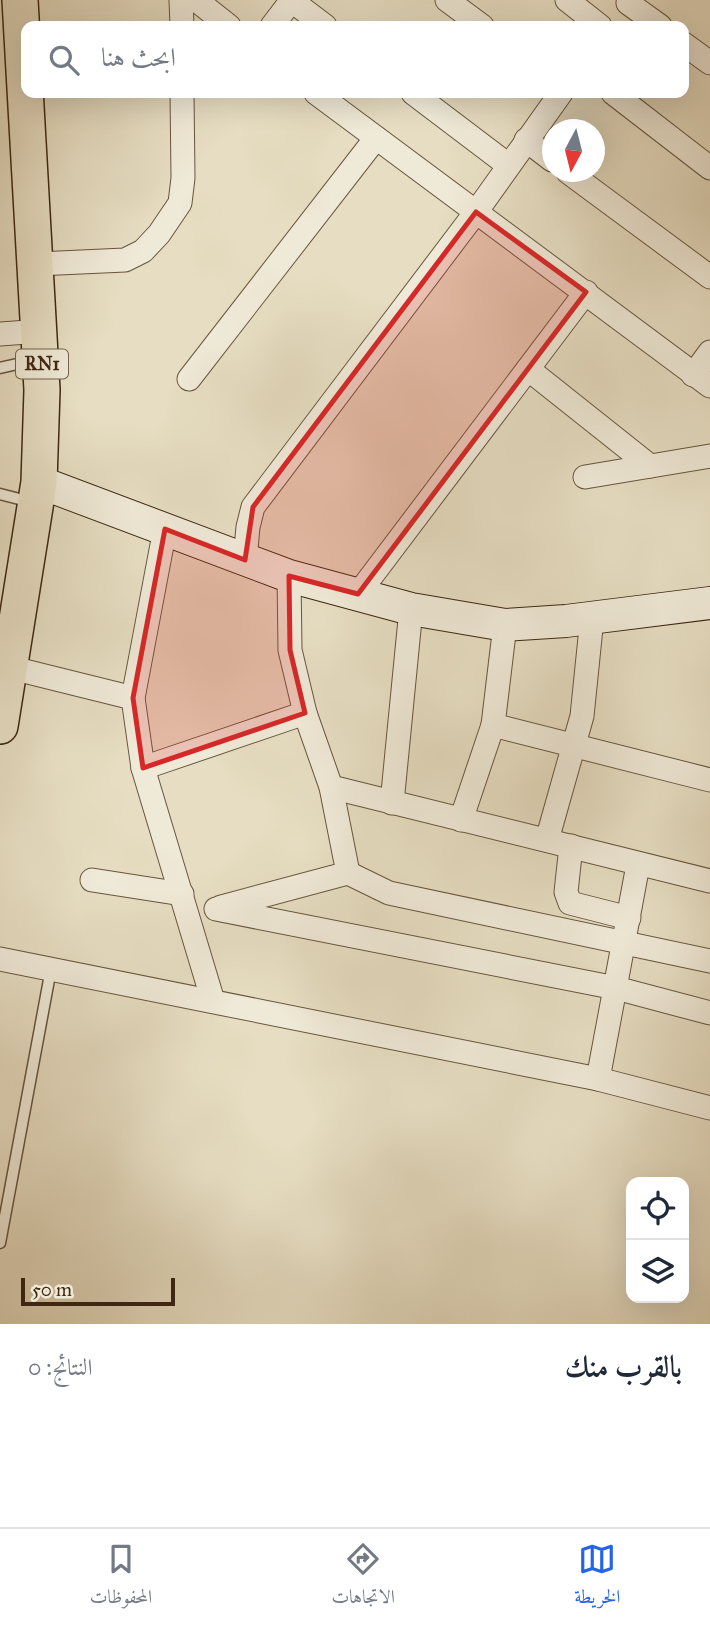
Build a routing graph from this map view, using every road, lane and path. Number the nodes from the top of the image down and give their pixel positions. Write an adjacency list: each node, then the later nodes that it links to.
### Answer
1 (20, 0): 8 (main road, RN1)
2 (181, 0): 9 (street)
3 (196, 0): 10 (street)
4 (291, 0): 11 (street); 12 (street)
5 (447, 0): 13 (street)
6 (567, 0): 14 (street)
7 (629, 1): 15 (street); 16 (street)
8 (21, 21)
9 (181, 21)
10 (223, 21)
11 (276, 21)
12 (318, 21)
13 (475, 21)
14 (594, 21)
15 (613, 21)
16 (654, 21)
17 (689, 48): 18 (street)
18 (710, 63)
19 (26, 98): 32 (main road, RN1)
20 (182, 98): 32 (street)
21 (323, 98): 25 (street)
22 (420, 98): 28 (street)
23 (557, 98): 26 (street)
24 (619, 98): 29 (street)
25 (376, 138): 31 (street); 40 (street)
26 (526, 140): 27 (street); 28 (street)
27 (542, 152)
28 (508, 165): 31 (street)
29 (710, 168)
30 (582, 182): 33 (street)
31 (476, 212): 34 (street); 48 (street)
32 (37, 264): 36 (main road, RN1)
33 (710, 277)
34 (586, 292): 39 (street); 41 (street)
35 (0, 334): 36 (street)
36 (41, 345): 38 (lane); 45 (main road, RN1)
37 (710, 352): 41 (street)
38 (0, 368)
39 (528, 369): 43 (street); 50 (street)
40 (189, 379)
41 (701, 381)
42 (710, 456): 43 (street)
43 (650, 466): 44 (street)
44 (585, 477)
45 (37, 492): 46 (lane); 47 (street); 55 (main road, RN1)
46 (0, 494)
47 (165, 529): 48 (street); 56 (street)
48 (245, 560): 49 (street)
49 (289, 576): 50 (street); 57 (street)
50 (358, 594): 52 (street)
51 (710, 603): 53 (street)
52 (411, 609): 54 (street); 64 (street)
53 (592, 618): 54 (street); 60 (street)
54 (505, 625): 58 (street)
55 (7, 675): 56 (street); 59 (main road, RN1)
56 (133, 698): 61 (street)
57 (304, 713): 61 (street); 63 (street)
58 (493, 724): 60 (street); 65 (street)
59 (0, 726)
60 (573, 745): 62 (street); 66 (street)
61 (143, 768): 72 (street)
62 (710, 780)
63 (331, 787): 64 (street); 69 (street)
64 (392, 803): 65 (street)
65 (461, 820): 66 (street)
66 (547, 840): 67 (street)
67 (571, 846): 68 (street); 74 (street)
68 (638, 865): 71 (street); 74 (street)
69 (348, 873): 73 (street); 75 (street)
70 (92, 880): 72 (street)
71 (710, 881)
72 (185, 905): 73 (street); 80 (street)
73 (216, 909): 79 (street)
74 (629, 918): 75 (street)
75 (625, 942): 77 (street); 79 (street)
76 (0, 959): 78 (street)
77 (710, 961)
78 (51, 969): 80 (street); 84 (lane)
79 (616, 988): 81 (street); 82 (street)
80 (213, 1001): 82 (street)
81 (710, 1013)
82 (598, 1079): 83 (street)
83 (710, 1108)
84 (0, 1243)

